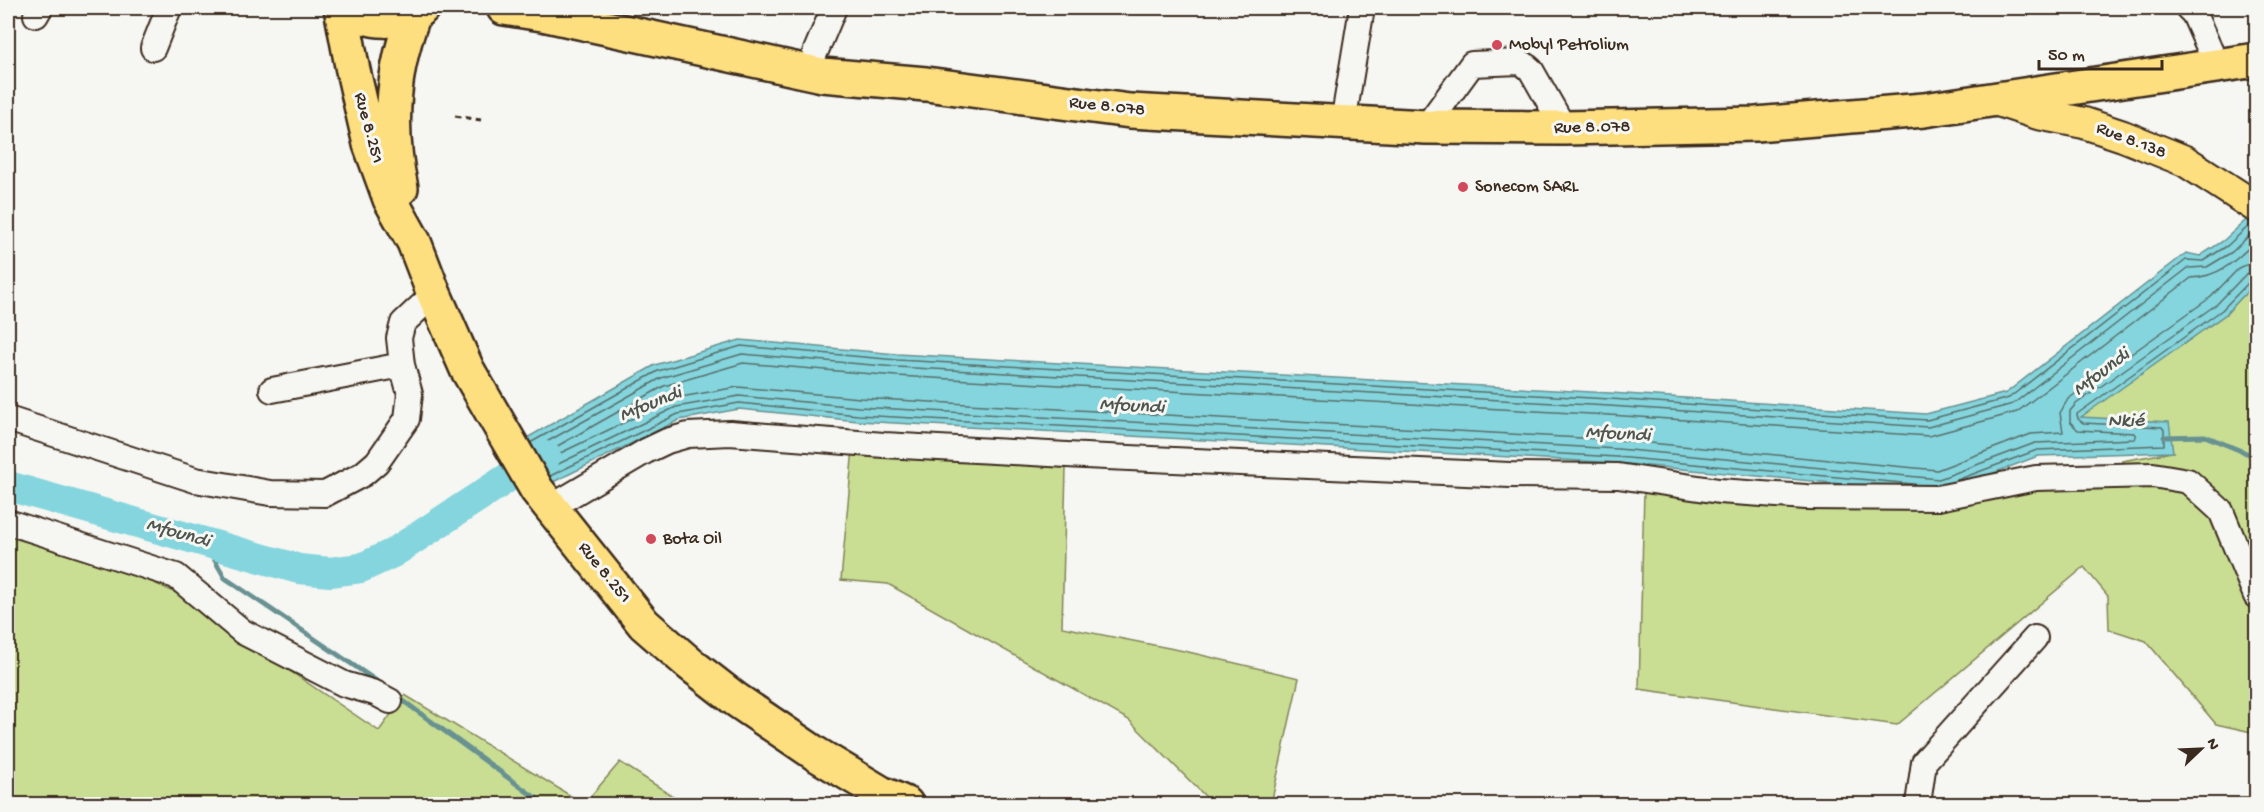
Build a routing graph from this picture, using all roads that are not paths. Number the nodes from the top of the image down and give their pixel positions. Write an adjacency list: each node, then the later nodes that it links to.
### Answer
1 (169, 8): 10 (street)
2 (341, 8): 20 (highway, Rue 8.251)
3 (347, 8): 9 (highway)
4 (504, 8): 14 (highway, Rue 8.078)
5 (619, 8): 11 (highway, Rue 8.078)
6 (834, 8): 11 (street)
7 (1362, 8): 16 (street)
8 (2188, 8): 13 (street)
9 (418, 11): 20 (highway, Rue 8.251)
10 (153, 48)
11 (815, 53): 14 (highway, Rue 8.078)
12 (2256, 60): 13 (highway, Rue 8.078)
13 (2217, 66): 15 (highway, Rue 8.078)
14 (926, 84): 16 (highway, Rue 8.078)
15 (1995, 100): 18 (highway, Rue 8.078); 19 (main road, Rue 8.138)
16 (1343, 123): 17 (highway, Rue 8.078)
17 (1426, 127): 18 (highway, Rue 8.078); 18 (street)
18 (1564, 128)
19 (2252, 204)
20 (414, 242): 21 (highway, Rue 8.251)
21 (434, 294): 22 (street); 25 (highway, Rue 8.251)
22 (402, 365): 23 (street); 24 (street)
23 (272, 390)
24 (8, 419)
25 (544, 498): 27 (street); 30 (highway, Rue 8.251)
26 (8, 522): 29 (street)
27 (2256, 596)
28 (2035, 638): 31 (street)
29 (390, 701)
30 (906, 804)
31 (1918, 804)

